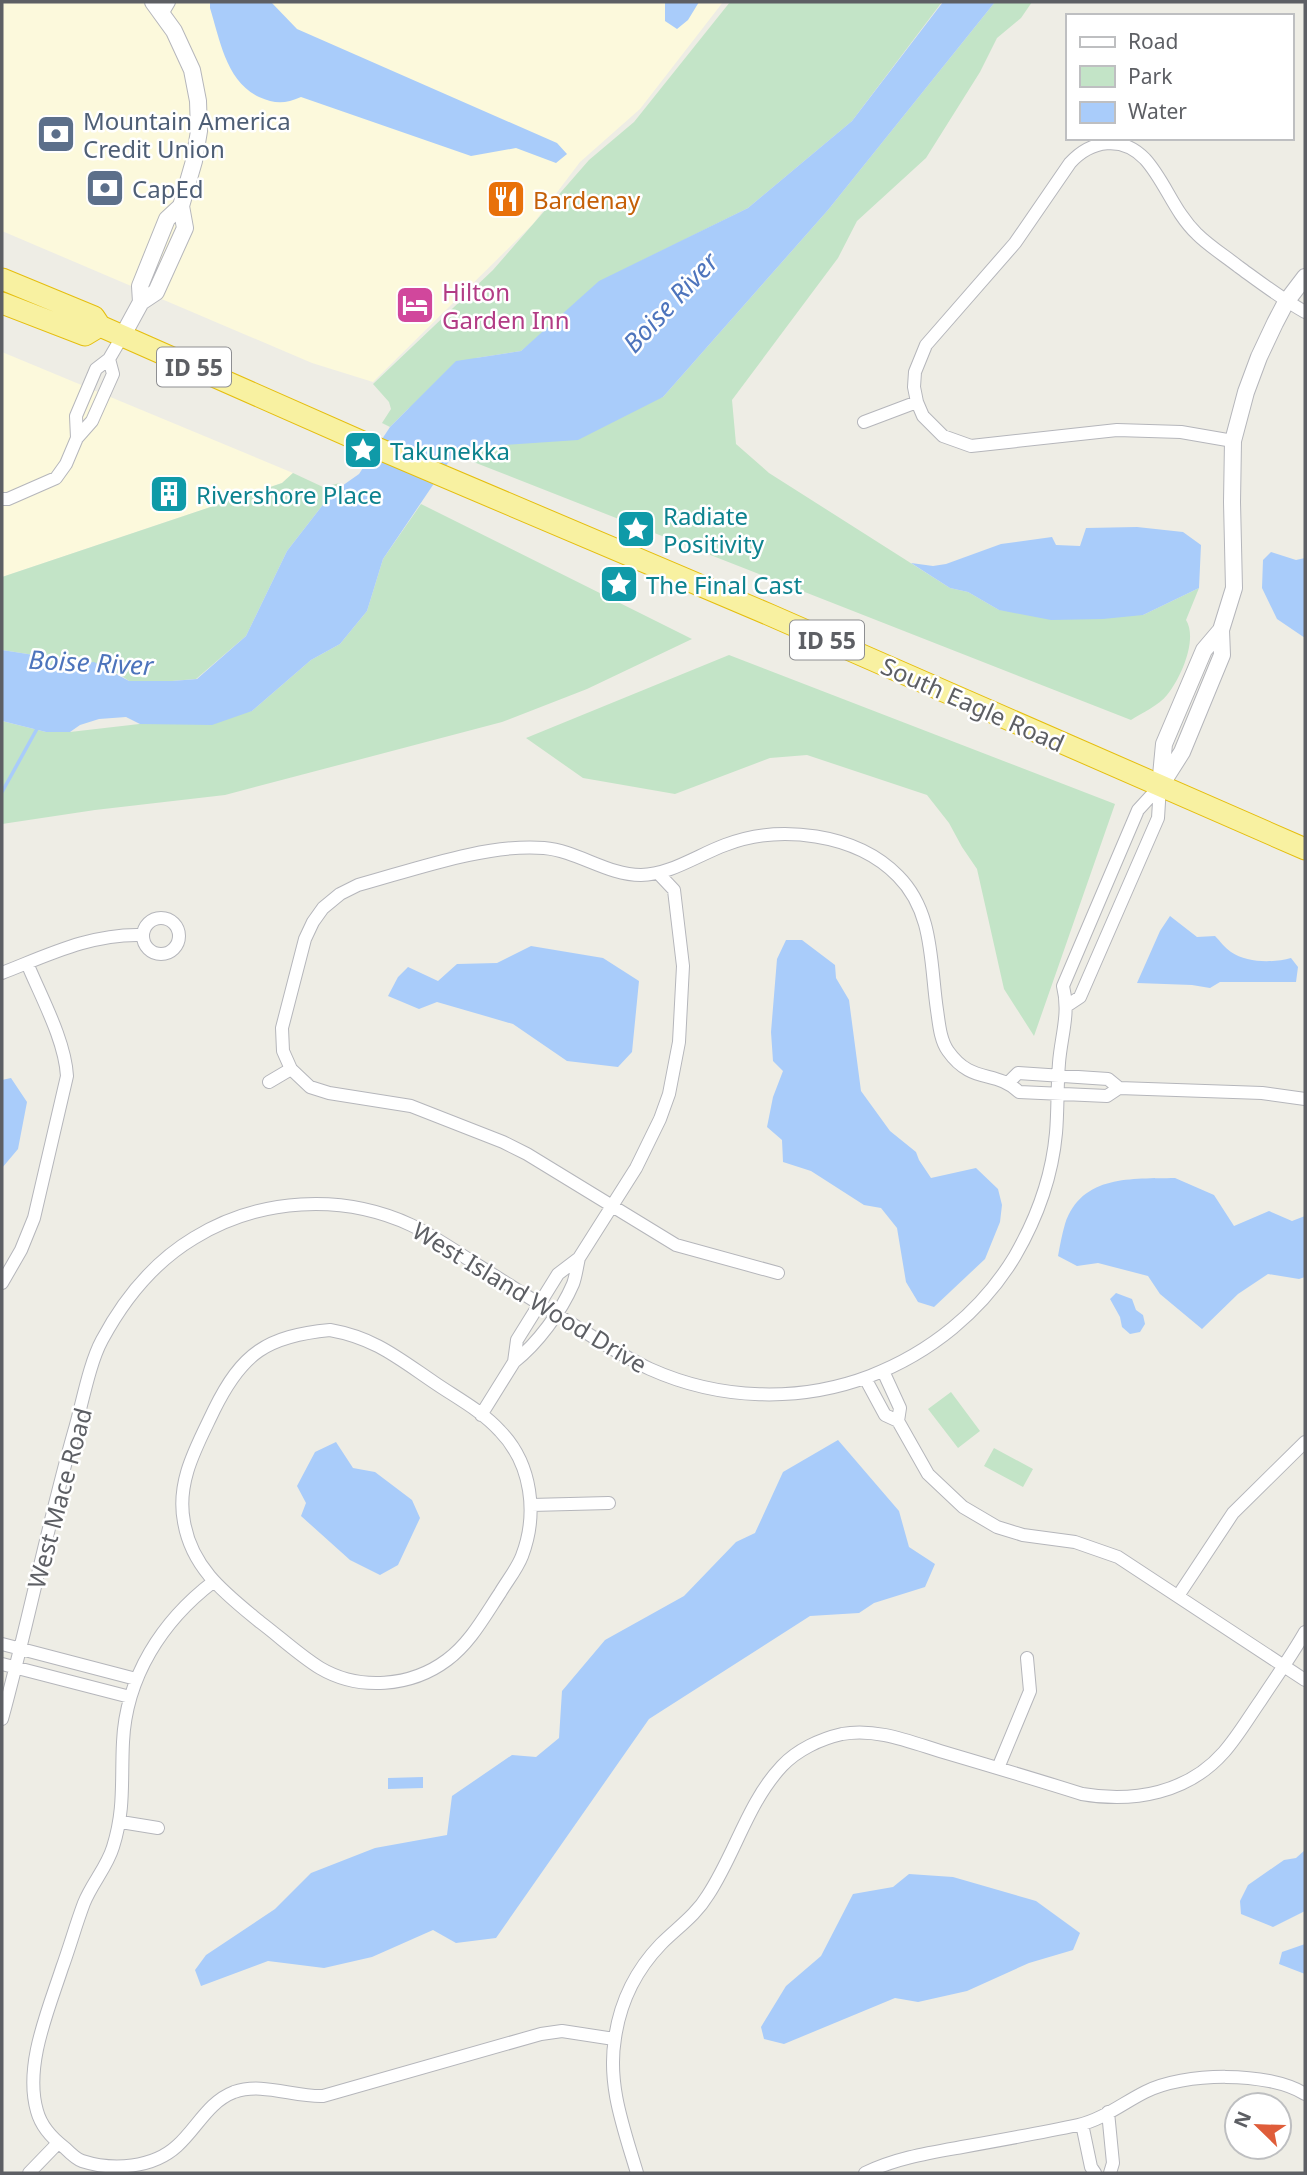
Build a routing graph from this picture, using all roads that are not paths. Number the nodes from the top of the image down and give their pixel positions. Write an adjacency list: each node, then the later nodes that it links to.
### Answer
1 (161, 6): 9 (street)
2 (1115, 141): 5 (street); 10 (street)
3 (1305, 277): 5 (street)
4 (2, 279): 8 (highway, South Eagle Road / ID 55)
5 (1286, 302): 7 (street); 12 (street)
6 (2, 303): 8 (highway, South Eagle Road / ID 55)
7 (1305, 312)
8 (100, 326): 9 (highway, South Eagle Road / ID 55)
9 (123, 335): 13 (street); 14 (highway, South Eagle Road / ID 55)
10 (917, 402): 11 (street); 12 (street)
11 (864, 422)
12 (1233, 441): 14 (street)
13 (2, 499)
14 (1160, 786): 15 (highway, South Eagle Road / ID 55); 20 (street, West Island Wood Drive); 20 (street, West Island Wood Drive)
15 (1305, 849)
16 (658, 873): 21 (street); 24 (street); 28 (street)
17 (143, 935): 18 (street)
18 (27, 963): 19 (street); 31 (street)
19 (2, 973)
20 (1068, 1005): 22 (street, West Island Wood Drive)
21 (291, 1069): 23 (street); 28 (street)
22 (1058, 1076): 24 (street); 25 (street); 26 (street, West Island Wood Drive)
23 (269, 1082)
24 (1009, 1082): 26 (street)
25 (1119, 1088): 26 (street); 27 (street)
26 (1057, 1094): 36 (street, West Island Wood Drive)
27 (1305, 1099)
28 (611, 1206): 29 (street); 30 (street)
29 (579, 1258): 33 (street); 34 (street)
30 (778, 1273)
31 (2, 1283)
32 (138, 1286): 33 (street, West Island Wood Drive); 47 (street, West Mace Road)
33 (538, 1303): 34 (street, West Island Wood Drive); 35 (street)
34 (555, 1314): 35 (street); 37 (street, West Island Wood Drive)
35 (514, 1362): 38 (street)
36 (883, 1371): 37 (street, West Island Wood Drive); 39 (street)
37 (865, 1378): 39 (street)
38 (481, 1415): 42 (street); 43 (street)
39 (898, 1421): 44 (street)
40 (1305, 1442): 44 (street)
41 (609, 1503): 42 (street)
42 (531, 1505): 43 (street)
43 (213, 1582): 53 (street)
44 (1178, 1596): 51 (street)
45 (1305, 1632): 51 (street)
46 (2, 1644): 47 (street)
47 (21, 1648): 49 (street); 52 (street, West Mace Road)
48 (1027, 1658): 58 (street)
49 (75, 1663): 53 (street); 55 (street)
50 (2, 1664): 52 (street)
51 (1284, 1666): 54 (street); 58 (street)
52 (16, 1668): 55 (street); 57 (street, West Mace Road)
53 (136, 1679): 56 (street)
54 (1305, 1680)
55 (70, 1682): 56 (street)
56 (130, 1697): 59 (street)
57 (2, 1719)
58 (998, 1768): 61 (street)
59 (121, 1822): 60 (street); 65 (street)
60 (158, 1828)
61 (614, 2039): 65 (street); 67 (street)
62 (1305, 2094): 63 (street)
63 (1108, 2112): 64 (street); 70 (street)
64 (1082, 2124): 68 (street); 69 (street)
65 (58, 2143): 66 (street)
66 (29, 2173)
67 (637, 2173)
68 (865, 2173)
69 (1095, 2173)
70 (1110, 2173)

